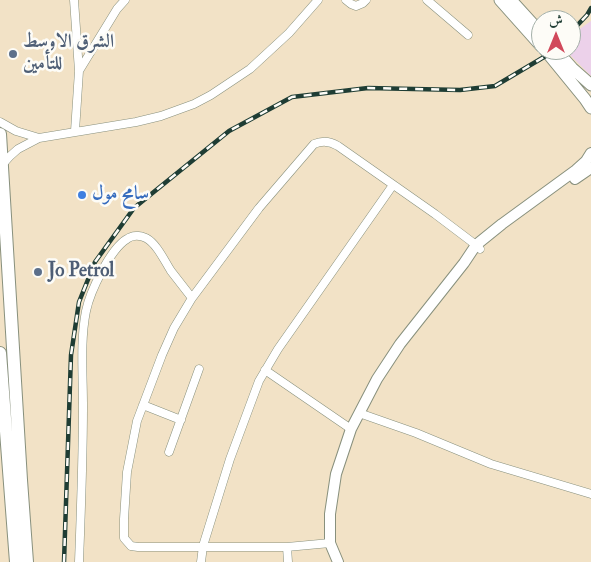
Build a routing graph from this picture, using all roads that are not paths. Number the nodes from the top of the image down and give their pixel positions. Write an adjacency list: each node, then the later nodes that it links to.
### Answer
1 (74, 0): 14 (street)
2 (125, 0): 14 (street)
3 (318, 0): 18 (street)
4 (346, 0): 5 (street)
5 (366, 0)
6 (427, 0): 10 (street)
7 (500, 0): 11 (main road)
8 (511, 0): 9 (main road)
9 (531, 22)
10 (468, 35)
11 (531, 35)
12 (553, 60): 16 (main road)
13 (565, 60): 15 (main road)
14 (79, 71): 18 (street)
15 (591, 85)
16 (591, 108)
17 (0, 122): 20 (street)
18 (76, 131): 20 (street)
19 (0, 134): 22 (highway)
20 (39, 138): 22 (street)
21 (591, 153): 25 (street)
22 (2, 165): 41 (highway)
23 (591, 168): 25 (street)
24 (393, 185): 25 (street); 26 (street); 29 (street)
25 (478, 247): 32 (street)
26 (192, 298): 31 (street); 42 (street)
27 (0, 353): 30 (highway)
28 (199, 369): 33 (street)
29 (265, 370): 34 (street); 38 (street)
30 (1, 378): 40 (highway)
31 (143, 405): 33 (street); 38 (street)
32 (358, 413): 34 (street); 36 (street)
33 (181, 420): 35 (street)
34 (351, 429): 37 (street)
35 (170, 452)
36 (591, 494)
37 (330, 543): 39 (street); 45 (street)
38 (203, 546): 39 (street); 43 (street)
39 (287, 546): 44 (street)
40 (16, 562)
41 (27, 562)
42 (79, 562)
43 (201, 562)
44 (288, 562)
45 (338, 562)

